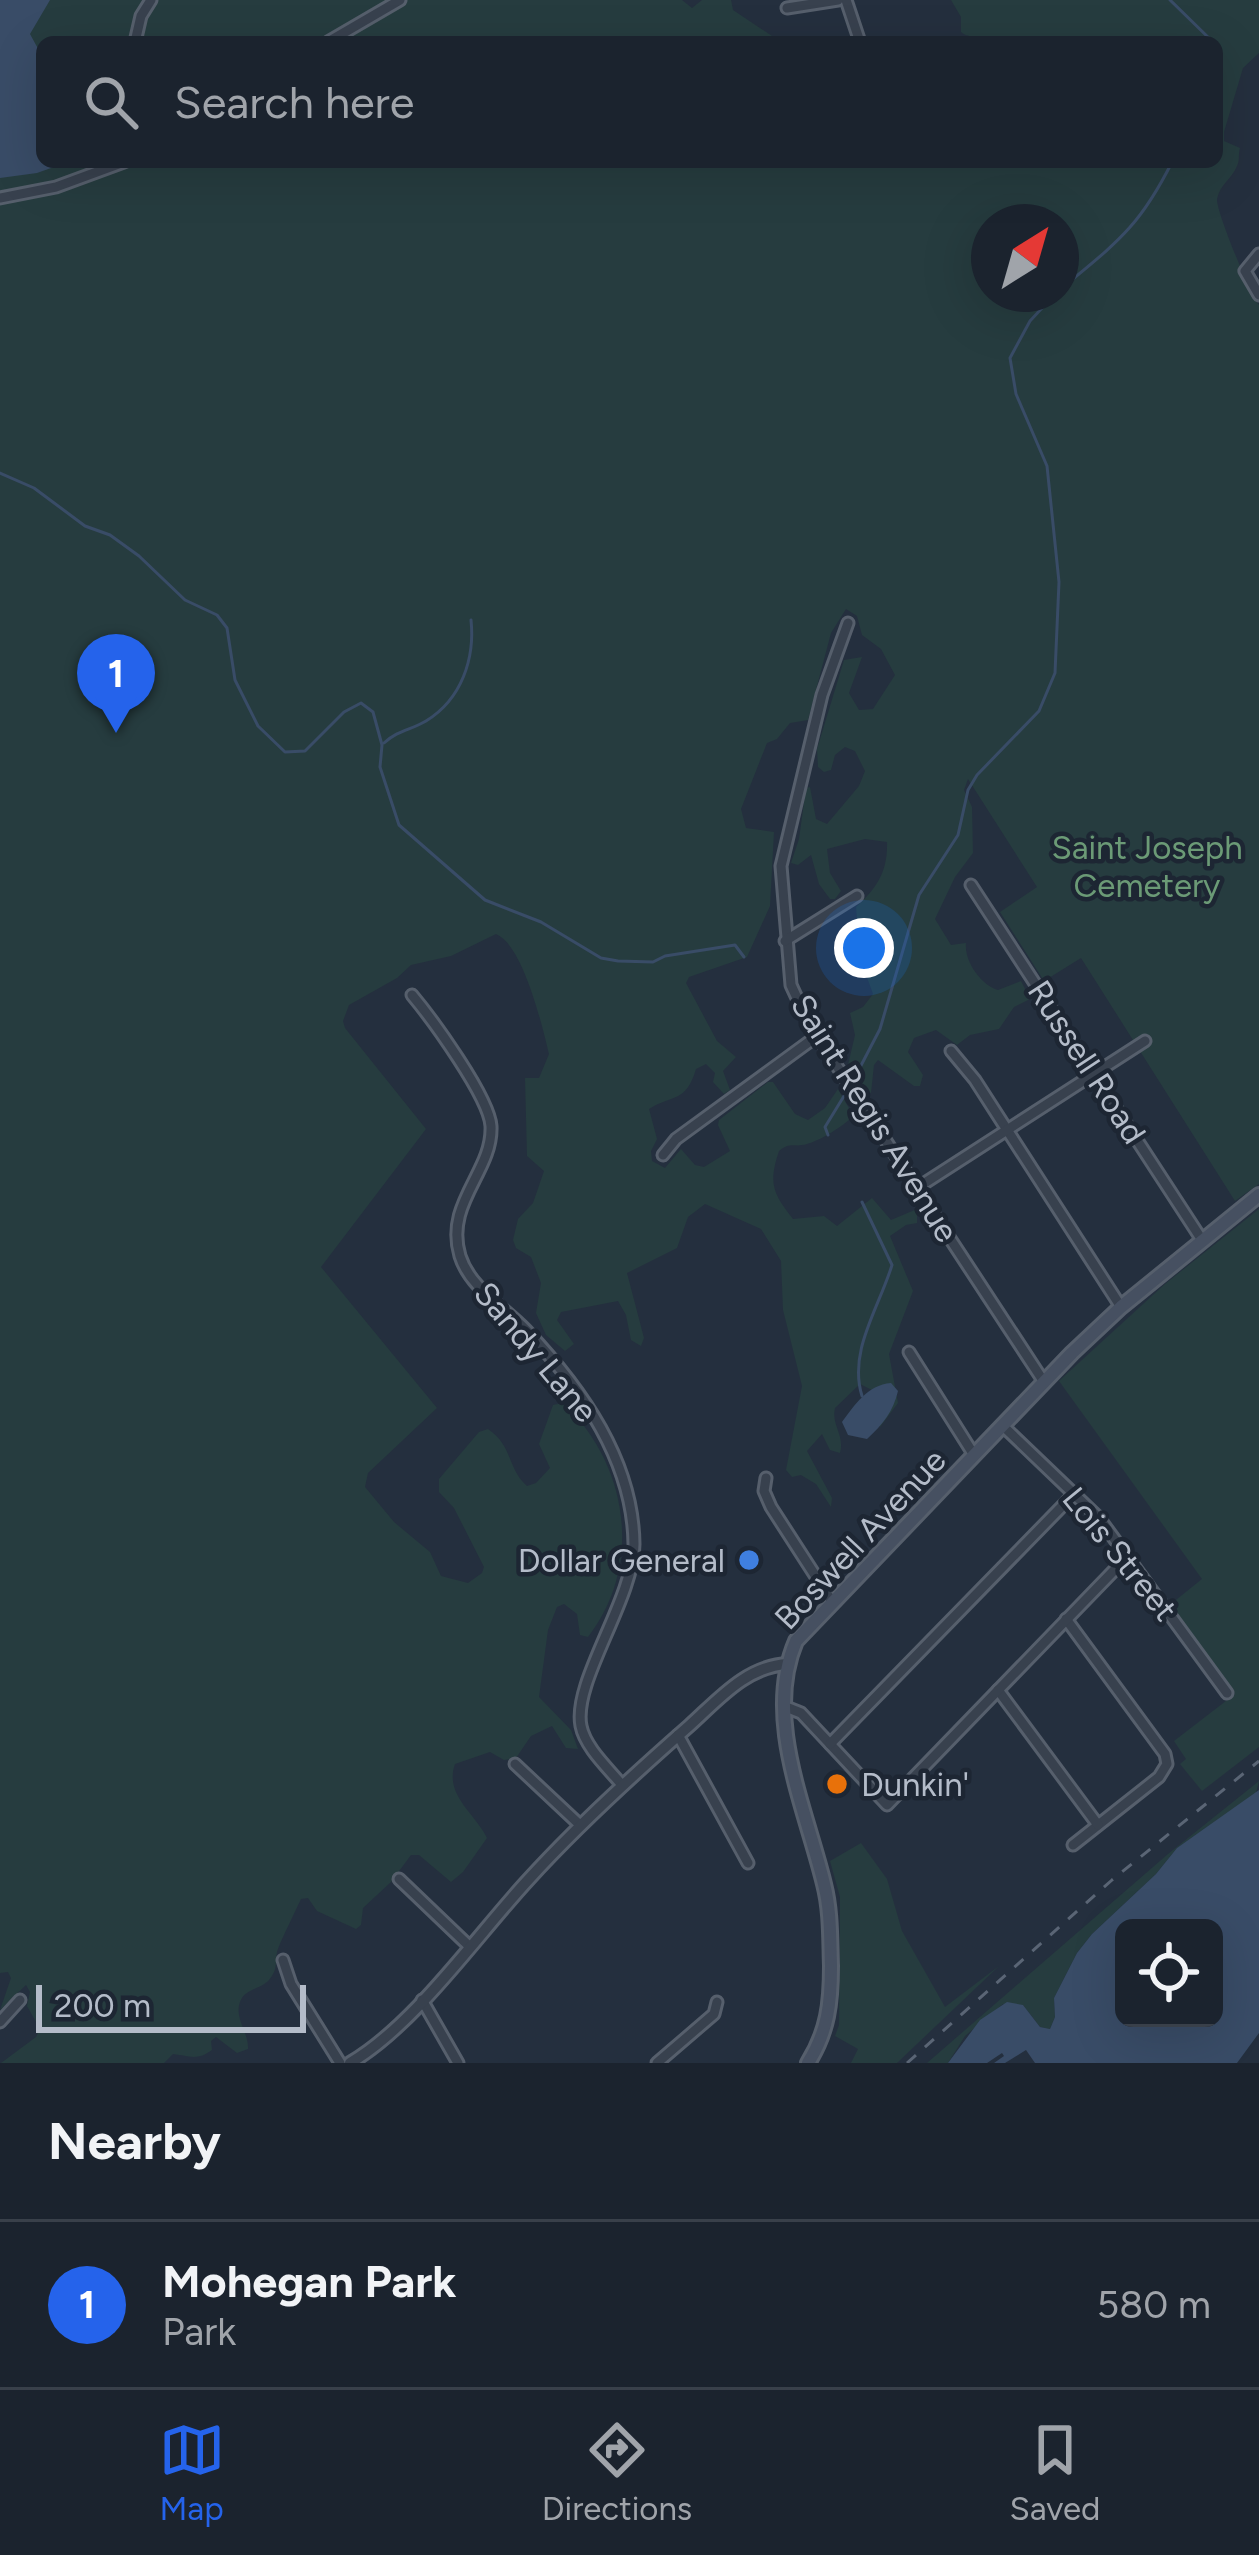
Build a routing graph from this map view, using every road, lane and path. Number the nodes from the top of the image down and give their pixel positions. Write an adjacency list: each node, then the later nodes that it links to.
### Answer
1 (152, 0): 5 (street)
2 (400, 0): 6 (street)
3 (842, 0): 4 (street); 7 (street)
4 (788, 8)
5 (136, 36)
6 (338, 36)
7 (857, 36)
8 (108, 168): 9 (street)
9 (0, 198)
10 (1259, 254): 11 (street)
11 (1259, 295)
12 (848, 623): 15 (street, Saint Regis Avenue)
13 (971, 885): 20 (street, Russell Road)
14 (857, 896): 15 (street)
15 (785, 941): 17 (street, Saint Regis Avenue)
16 (412, 995): 43 (street, Sandy Lane)
17 (817, 1036): 22 (street); 23 (street, Saint Regis Avenue)
18 (1145, 1041): 20 (street)
19 (952, 1051): 21 (street)
20 (1095, 1074): 21 (street); 25 (street, Russell Road)
21 (1007, 1130): 23 (street); 26 (street)
22 (663, 1155)
23 (917, 1188): 28 (street, Saint Regis Avenue)
24 (1259, 1195): 25 (main road, Boswell Avenue)
25 (1202, 1240): 26 (main road, Boswell Avenue)
26 (1121, 1307): 28 (main road, Boswell Avenue)
27 (908, 1352): 30 (street)
28 (1044, 1382): 29 (main road, Boswell Avenue)
29 (1002, 1425): 30 (main road, Boswell Avenue); 32 (street, Lois Street)
30 (974, 1454): 34 (main road, Boswell Avenue)
31 (766, 1478): 34 (street)
32 (1075, 1492): 33 (street, Lois Street); 41 (street)
33 (1127, 1557): 35 (street); 38 (street, Lois Street)
34 (831, 1600): 36 (main road, Boswell Avenue)
35 (1066, 1619): 37 (street); 45 (street)
36 (788, 1664): 39 (main road); 40 (street, Boswell Avenue)
37 (998, 1690): 41 (street); 45 (street)
38 (1227, 1693)
39 (786, 1707): 41 (street); 59 (main road)
40 (678, 1735): 43 (street, Boswell Avenue); 47 (street)
41 (830, 1744)
42 (515, 1764): 44 (street)
43 (622, 1785): 44 (street, Boswell Avenue)
44 (580, 1825): 49 (street, Boswell Avenue)
45 (1098, 1825): 46 (street)
46 (1072, 1845)
47 (748, 1863)
48 (399, 1879): 49 (street)
49 (470, 1946): 51 (street, Boswell Avenue)
50 (283, 1960): 55 (street)
51 (422, 1999): 56 (street, Boswell Avenue); 57 (street)
52 (20, 2000): 54 (street)
53 (717, 2002): 58 (street)
54 (0, 2022)
55 (340, 2063)
56 (350, 2063)
57 (458, 2063)
58 (657, 2063)
59 (808, 2063)

